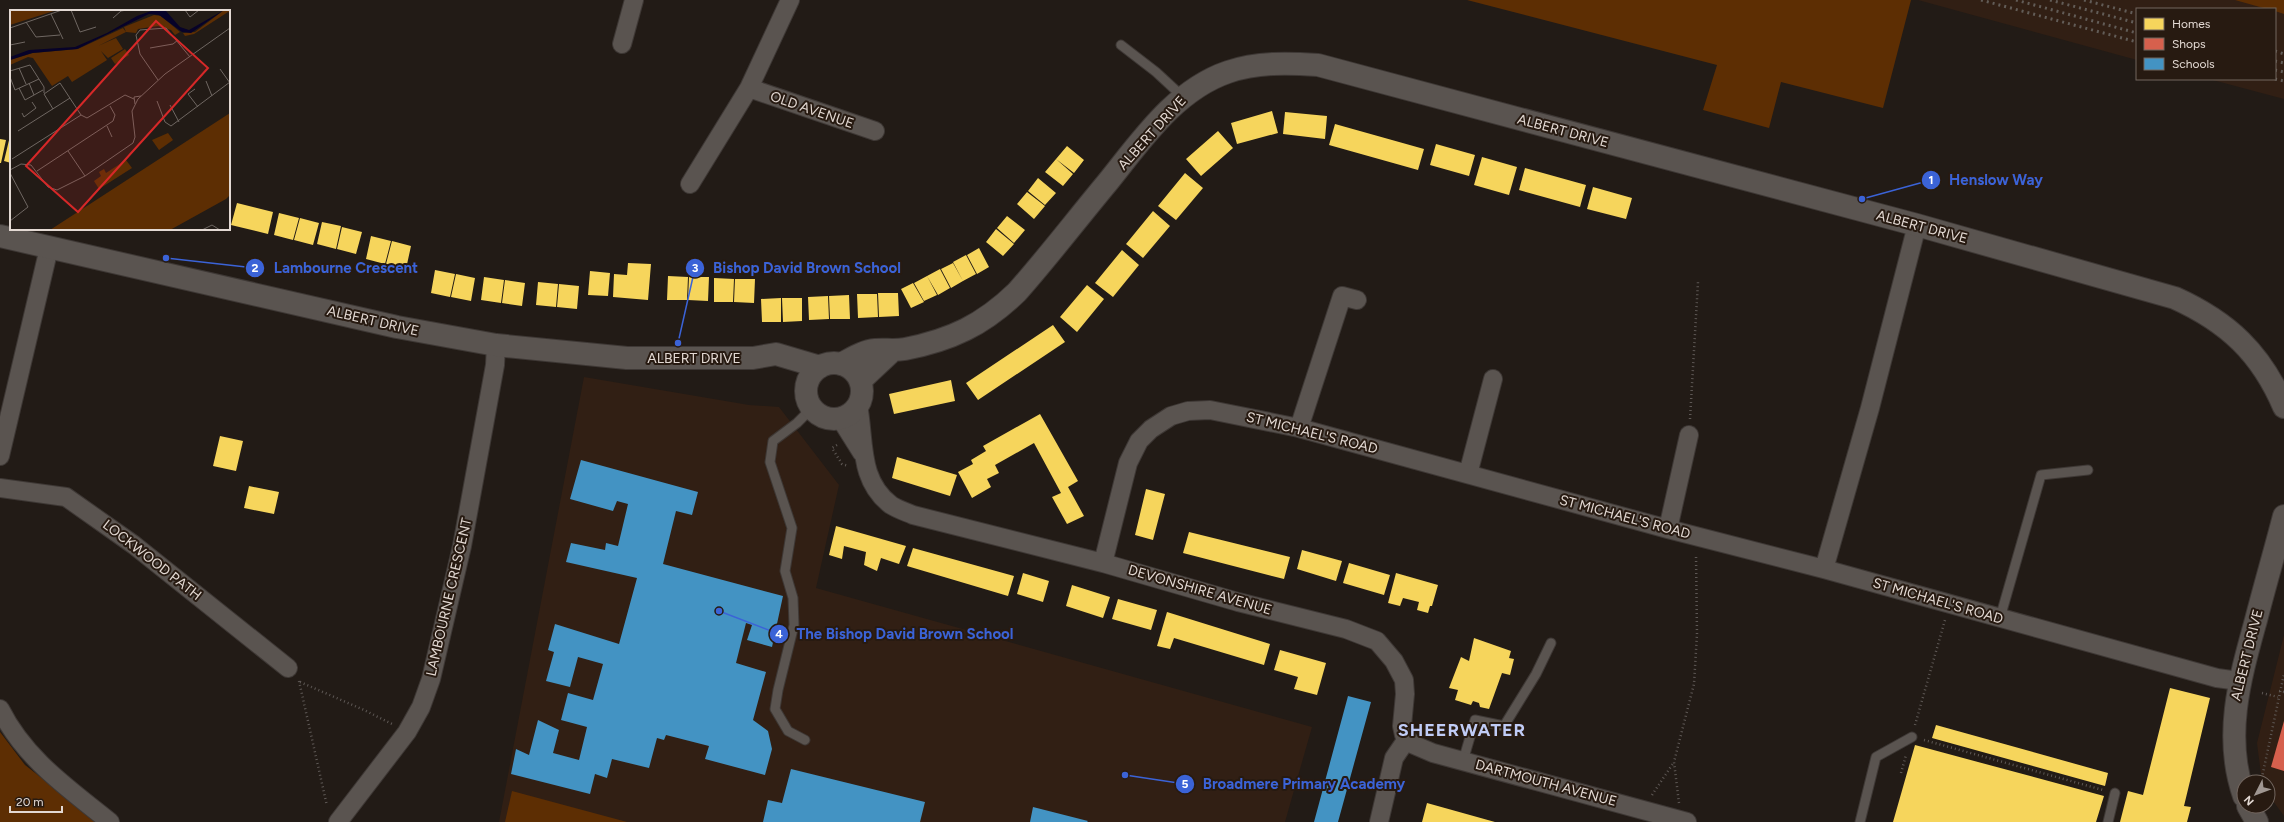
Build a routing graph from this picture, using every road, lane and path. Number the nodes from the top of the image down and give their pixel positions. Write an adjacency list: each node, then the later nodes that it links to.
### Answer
1 (790, 0): 5 (street)
2 (628, 2): 3 (street)
3 (622, 44)
4 (1121, 45): 6 (lane)
5 (749, 88): 7 (street, OLD AVENUE); 8 (street)
6 (1183, 97): 9 (street, ALBERT DRIVE); 15 (street, ALBERT DRIVE)
7 (875, 131)
8 (690, 184)
9 (1917, 225): 20 (street, ALBERT DRIVE); 36 (street)
10 (0, 236): 11 (street, ALBERT DRIVE)
11 (50, 248): 14 (street, ALBERT DRIVE); 28 (street)
12 (1698, 282): 26 (path)
13 (1357, 300): 25 (street)
14 (496, 345): 17 (street, ALBERT DRIVE); 49 (street, LAMBOURNE CRESCENT)
15 (892, 351): 16 (street, ALBERT DRIVE); 19 (street)
16 (841, 364): 17 (street); 19 (street)
17 (814, 374): 23 (street)
18 (1494, 379): 30 (street)
19 (860, 381): 21 (street)
20 (2280, 385): 22 (street, ALBERT DRIVE)
21 (858, 405): 24 (street); 27 (street, DEVONSHIRE AVENUE)
22 (2284, 407)
23 (812, 408): 24 (street); 52 (lane)
24 (840, 418): 27 (street, DEVONSHIRE AVENUE)
25 (1299, 428): 30 (street, ST MICHAEL'S ROAD); 35 (street, ST MICHAEL'S ROAD)
26 (1689, 435): 33 (street)
27 (862, 453): 35 (street, DEVONSHIRE AVENUE)
28 (0, 456)
29 (2088, 470): 38 (lane)
30 (1468, 474): 33 (street, ST MICHAEL'S ROAD)
31 (0, 488): 40 (street, LOCKWOOD PATH)
32 (2284, 516): 42 (street, ALBERT DRIVE)
33 (1668, 529): 34 (street, ST MICHAEL'S ROAD)
34 (1696, 536): 36 (street, ST MICHAEL'S ROAD); 54 (path)
35 (1103, 562): 51 (street, DEVONSHIRE AVENUE)
36 (1824, 569): 37 (street, ST MICHAEL'S ROAD)
37 (1950, 604): 38 (street, ST MICHAEL'S ROAD); 50 (path)
38 (2000, 618): 42 (street, ST MICHAEL'S ROAD)
39 (1551, 643): 53 (lane)
40 (288, 668): 43 (path)
41 (2284, 674): 44 (path)
42 (2239, 681): 56 (street, ALBERT DRIVE)
43 (300, 682): 49 (path); 60 (path)
44 (2280, 691): 45 (path); 47 (path)
45 (2284, 692)
46 (2262, 693): 47 (path)
47 (2278, 697): 57 (path)
48 (0, 709): 62 (street)
49 (406, 732): 60 (street, LAMBOURNE CRESCENT)
50 (1912, 737): 55 (path); 58 (path); 64 (lane)
51 (1407, 739): 53 (street, DARTMOUTH AVENUE); 63 (street)
52 (805, 740)
53 (1463, 761): 59 (street, DARTMOUTH AVENUE)
54 (1674, 762): 59 (path); 61 (path)
55 (1901, 773)
56 (2238, 774)
57 (2263, 774)
58 (2115, 793): 65 (lane)
59 (1635, 807): 61 (street, DARTMOUTH AVENUE)
60 (333, 816)
61 (1684, 821)
62 (110, 822)
63 (1379, 822)
64 (1860, 822)
65 (2108, 822)

